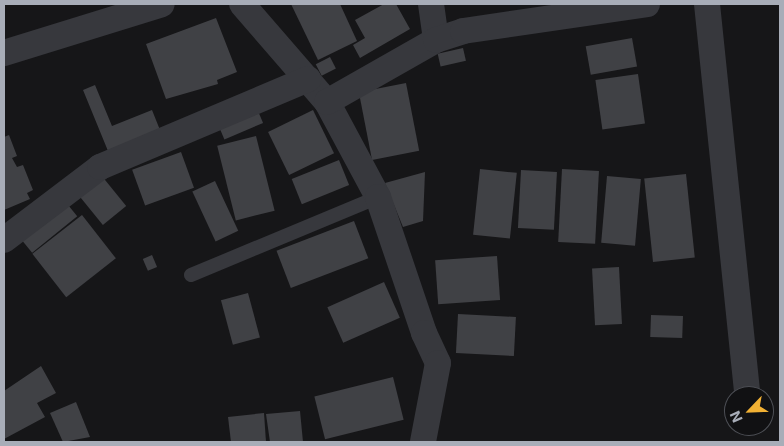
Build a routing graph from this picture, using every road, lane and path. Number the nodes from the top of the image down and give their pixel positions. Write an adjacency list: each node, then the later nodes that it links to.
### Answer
1 (162, 4): 7 (street)
2 (242, 4): 8 (street)
3 (431, 4): 6 (street)
4 (647, 4): 6 (street)
5 (707, 4): 13 (street)
6 (436, 40): 9 (street)
7 (4, 53)
8 (308, 79): 9 (street); 11 (street)
9 (327, 102): 10 (street)
10 (378, 197): 12 (lane); 14 (street)
11 (4, 240)
12 (191, 275)
13 (746, 386)
14 (423, 442)

